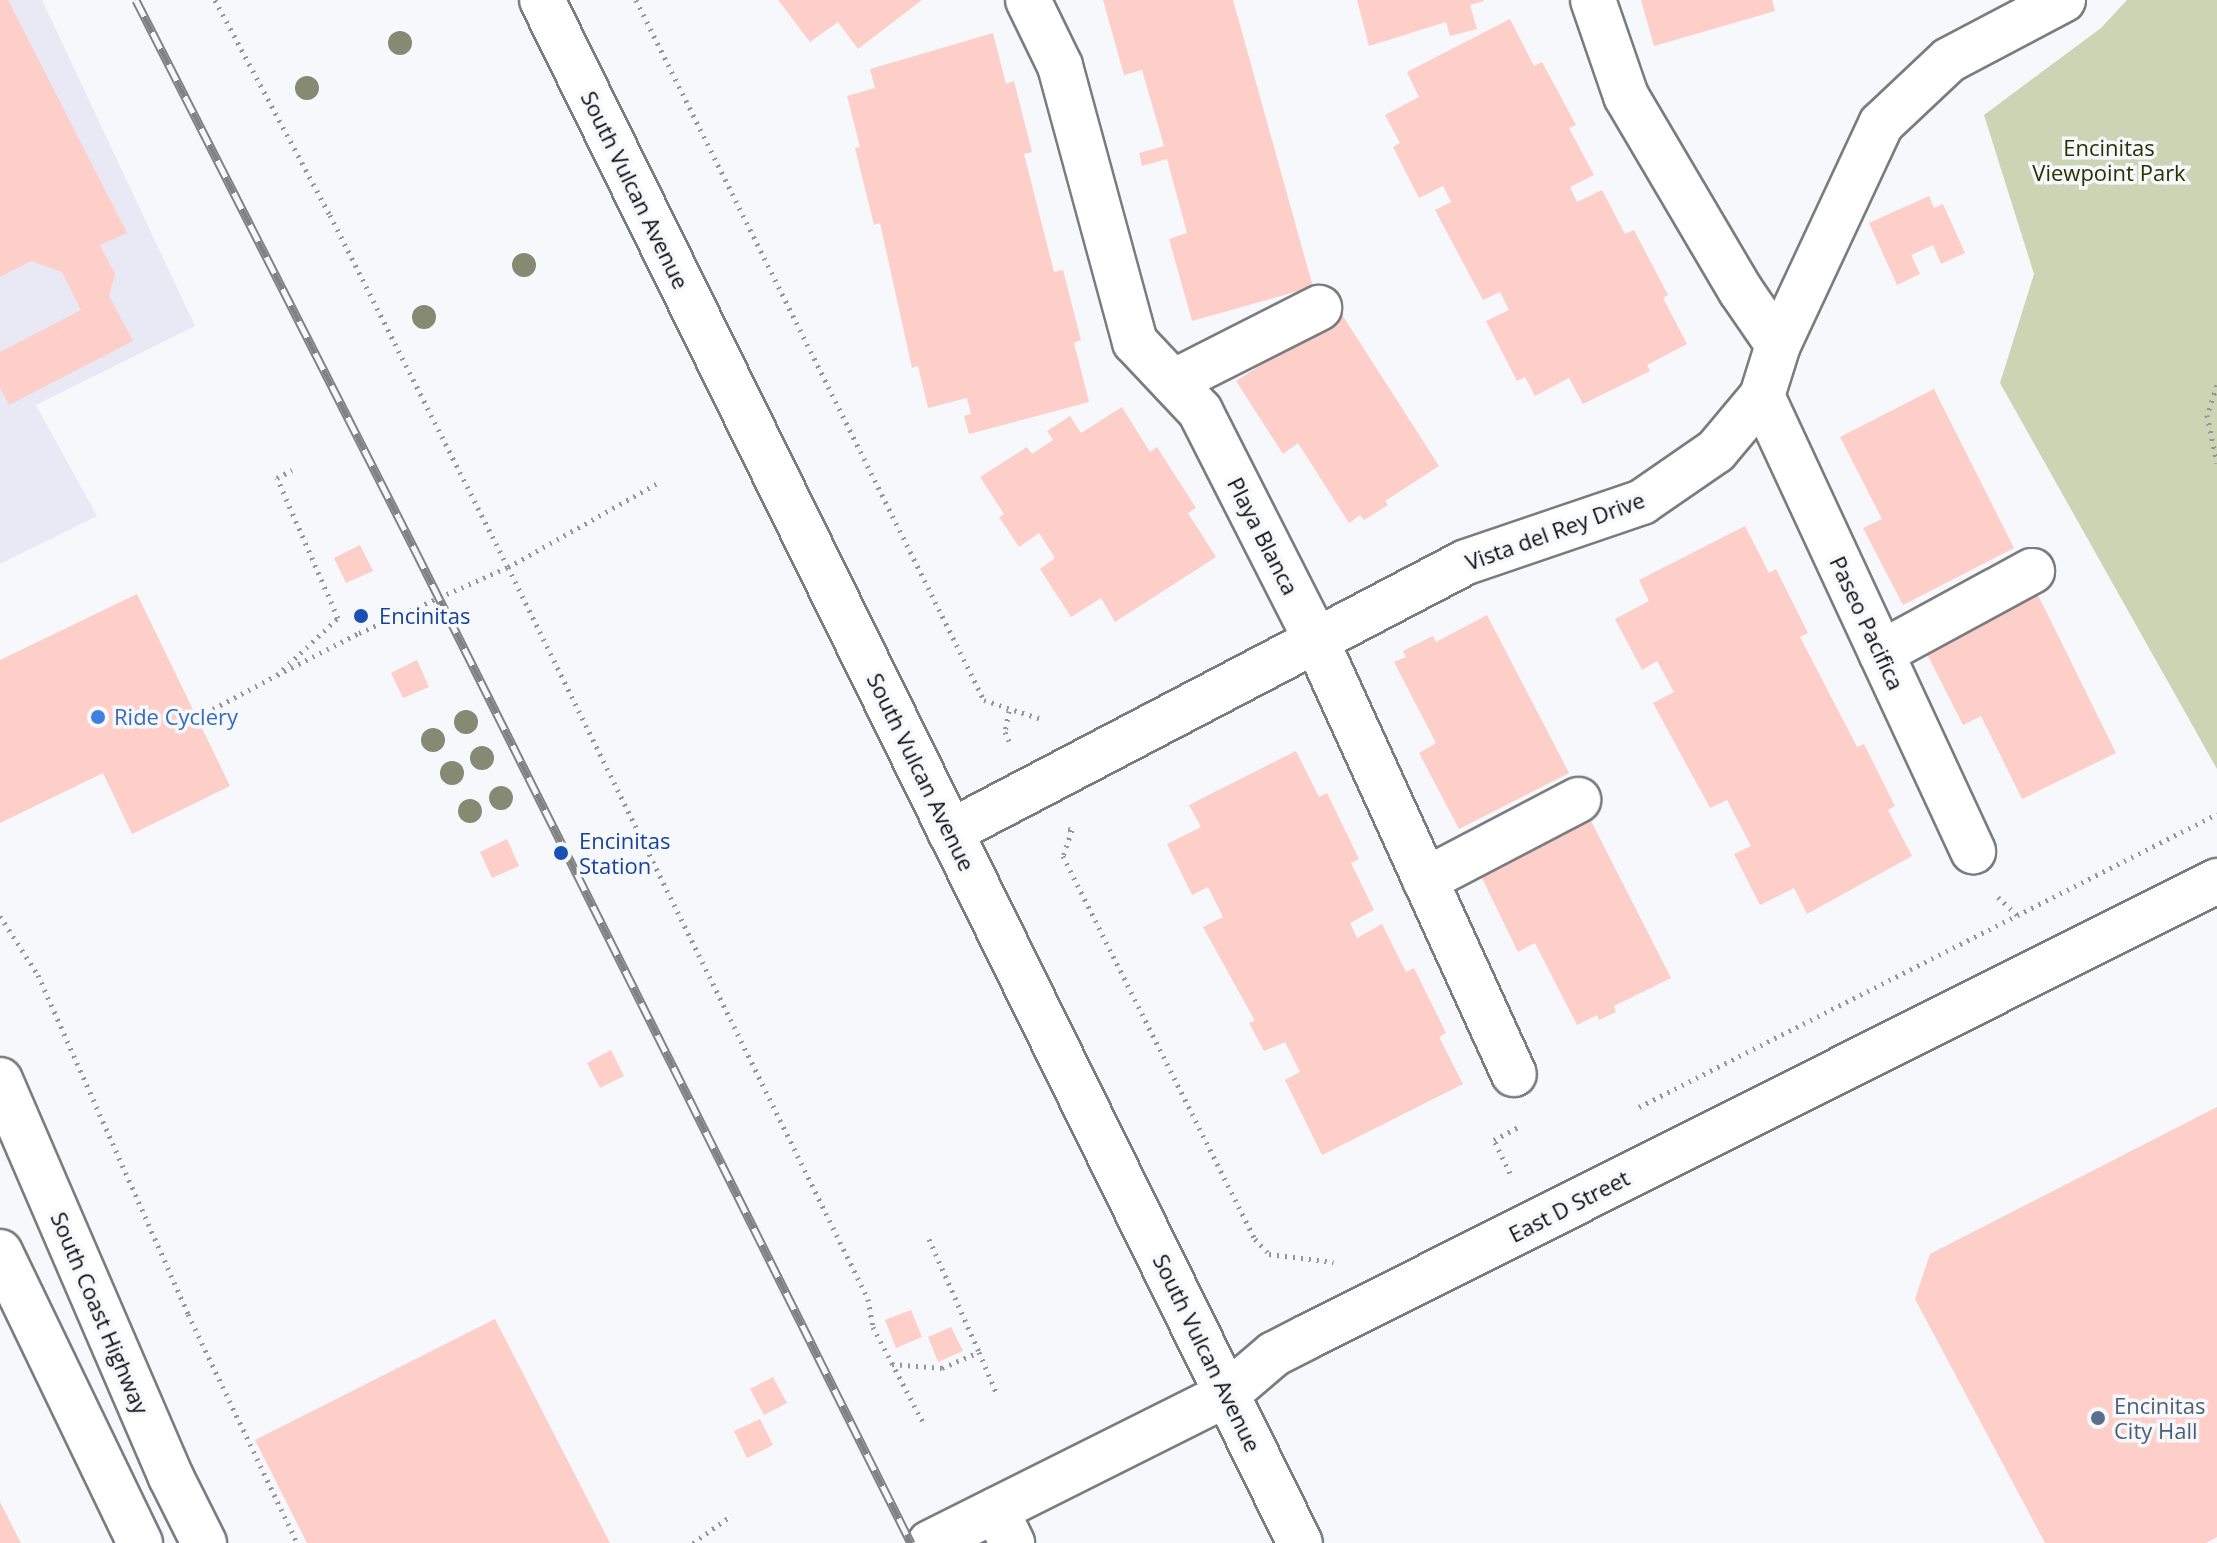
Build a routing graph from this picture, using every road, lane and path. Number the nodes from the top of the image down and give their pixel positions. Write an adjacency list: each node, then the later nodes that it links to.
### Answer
1 (215, 0): 15 (path)
2 (542, 0): 23 (street, South Vulcan Avenue)
3 (636, 0): 21 (path)
4 (1593, 0): 8 (street)
5 (2063, 0): 8 (street, Vista del Rey Drive)
6 (1033, 2): 9 (street, Playa Blanca)
7 (1319, 308): 9 (street)
8 (1778, 345): 11 (street, Vista del Rey Drive)
9 (1173, 382): 17 (street, Playa Blanca)
10 (2217, 385): 12 (path)
11 (1762, 396): 17 (street, Vista del Rey Drive); 18 (street, Paseo Pacifica)
12 (2217, 463)
13 (292, 470): 19 (path)
14 (656, 484): 15 (path)
15 (508, 567): 19 (path); 33 (path)
16 (2032, 571): 18 (street)
17 (1316, 640): 23 (street, Vista del Rey Drive); 25 (street, Playa Blanca)
18 (1881, 653): 24 (street, Paseo Pacifica)
19 (277, 675): 20 (path)
20 (213, 709)
21 (1044, 720)
22 (1578, 800): 25 (street)
23 (950, 832): 35 (street, South Vulcan Avenue)
24 (1973, 851)
25 (1425, 880): 28 (street, Playa Blanca)
26 (2217, 881): 35 (street, East D Street)
27 (0, 916): 41 (path)
28 (1514, 1074)
29 (0, 1080): 40 (street, South Coast Highway)
30 (929, 1239): 32 (path)
31 (0, 1252): 39 (street)
32 (979, 1352): 33 (path); 34 (path)
33 (892, 1364): 36 (path)
34 (996, 1392)
35 (1227, 1394): 38 (street, East D Street); 44 (street, South Vulcan Avenue)
36 (924, 1424)
37 (732, 1515): 42 (path)
38 (1004, 1526): 43 (street, East D Street)
39 (140, 1543)
40 (204, 1543)
41 (297, 1543)
42 (693, 1543)
43 (930, 1543)
44 (1300, 1543)

